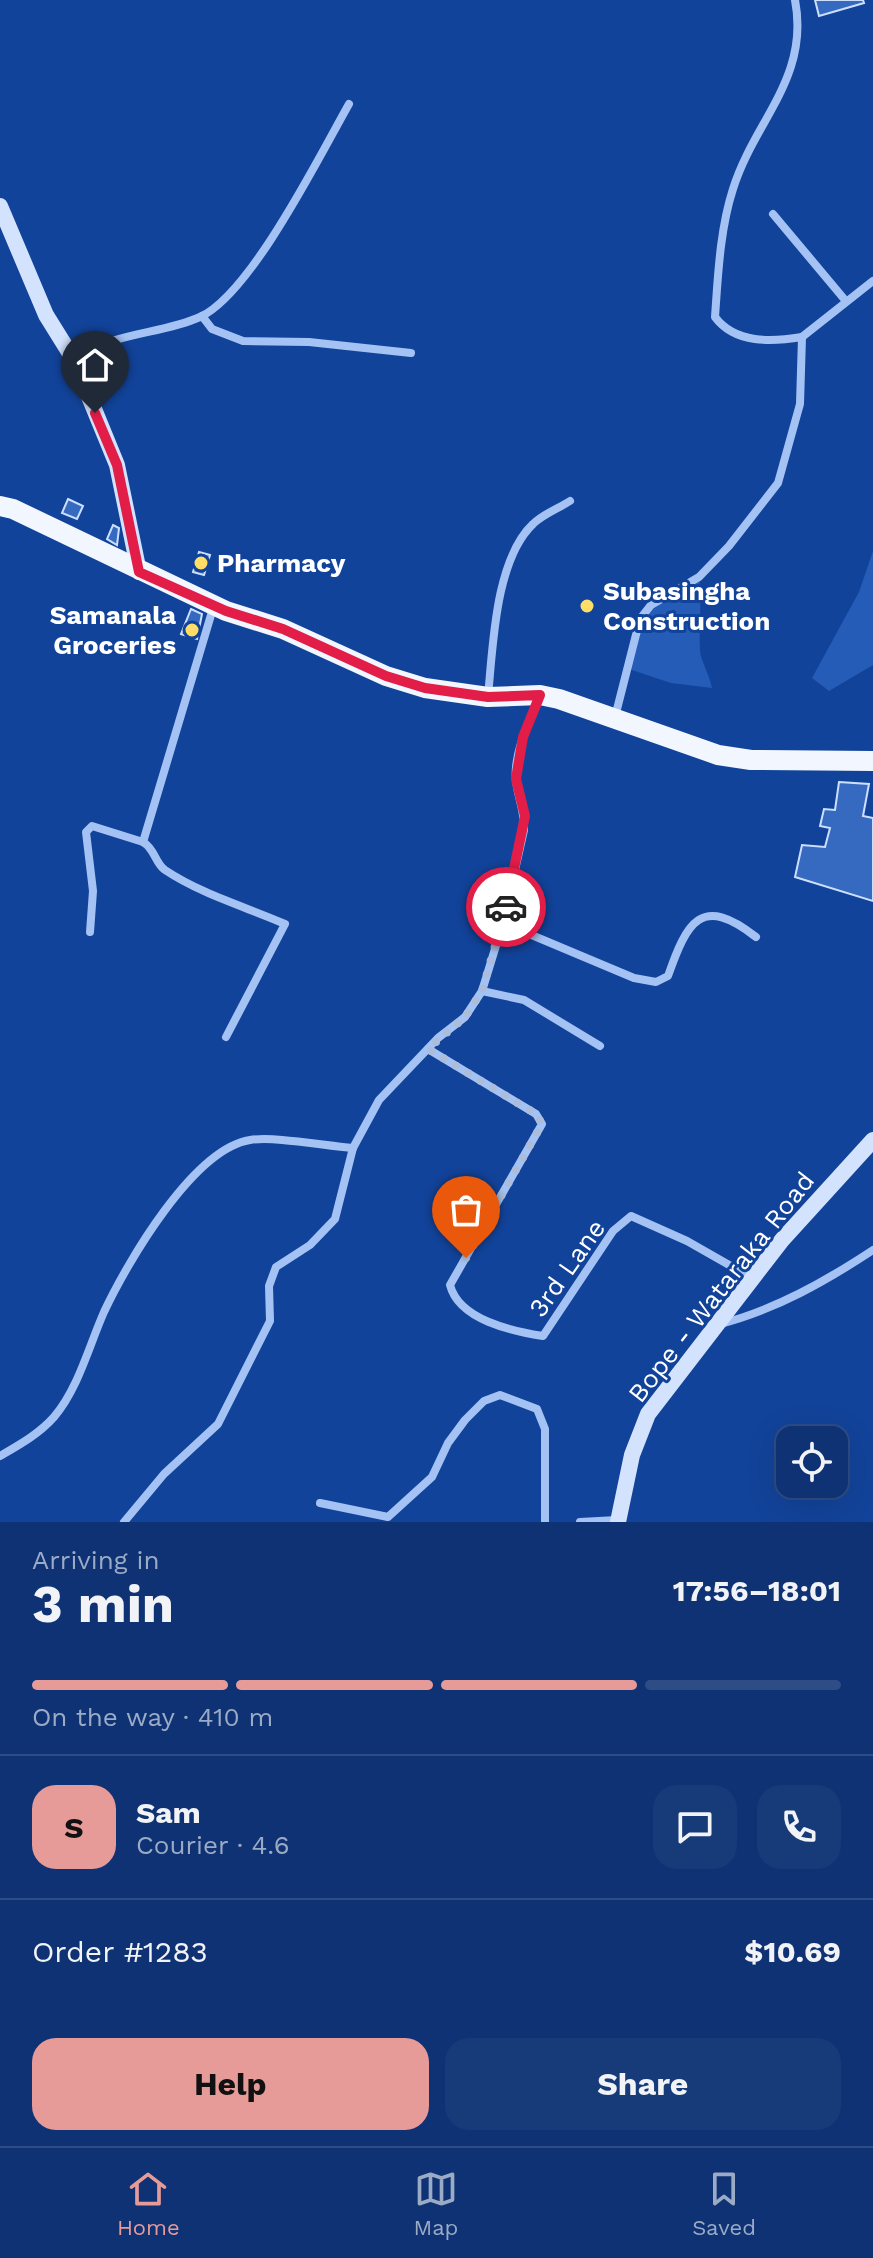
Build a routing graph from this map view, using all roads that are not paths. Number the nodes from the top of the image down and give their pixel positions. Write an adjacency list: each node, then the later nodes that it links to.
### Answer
1 (795, 0): 8 (street)
2 (349, 104): 7 (street)
3 (0, 206): 10 (street)
4 (773, 214): 6 (street)
5 (873, 281): 6 (street)
6 (845, 300): 8 (street)
7 (202, 316): 9 (street); 10 (street)
8 (802, 337): 17 (street)
9 (411, 353)
10 (74, 360): 13 (street)
11 (570, 501): 16 (street)
12 (0, 506): 13 (main road)
13 (139, 572): 14 (main road)
14 (214, 605): 16 (main road); 19 (street)
15 (540, 695): 16 (main road); 17 (main road); 20 (street)
16 (488, 697)
17 (615, 718): 18 (main road)
18 (873, 761)
19 (143, 842): 21 (street); 24 (street)
20 (503, 923): 22 (street); 23 (street)
21 (90, 932)
22 (756, 937)
23 (482, 991): 25 (street); 26 (street)
24 (226, 1037)
25 (600, 1046)
26 (428, 1049): 28 (street); 30 (street, 3rd Lane)
27 (873, 1140): 30 (street, Bope - Wataraka Road)
28 (353, 1148): 32 (street); 35 (street)
29 (873, 1250): 31 (street)
30 (753, 1279): 31 (street, Bope - Wataraka Road)
31 (719, 1324): 34 (street, Bope - Wataraka Road)
32 (0, 1456)
33 (320, 1503): 36 (street)
34 (618, 1521): 37 (street)
35 (124, 1522)
36 (545, 1522)
37 (580, 1522)

